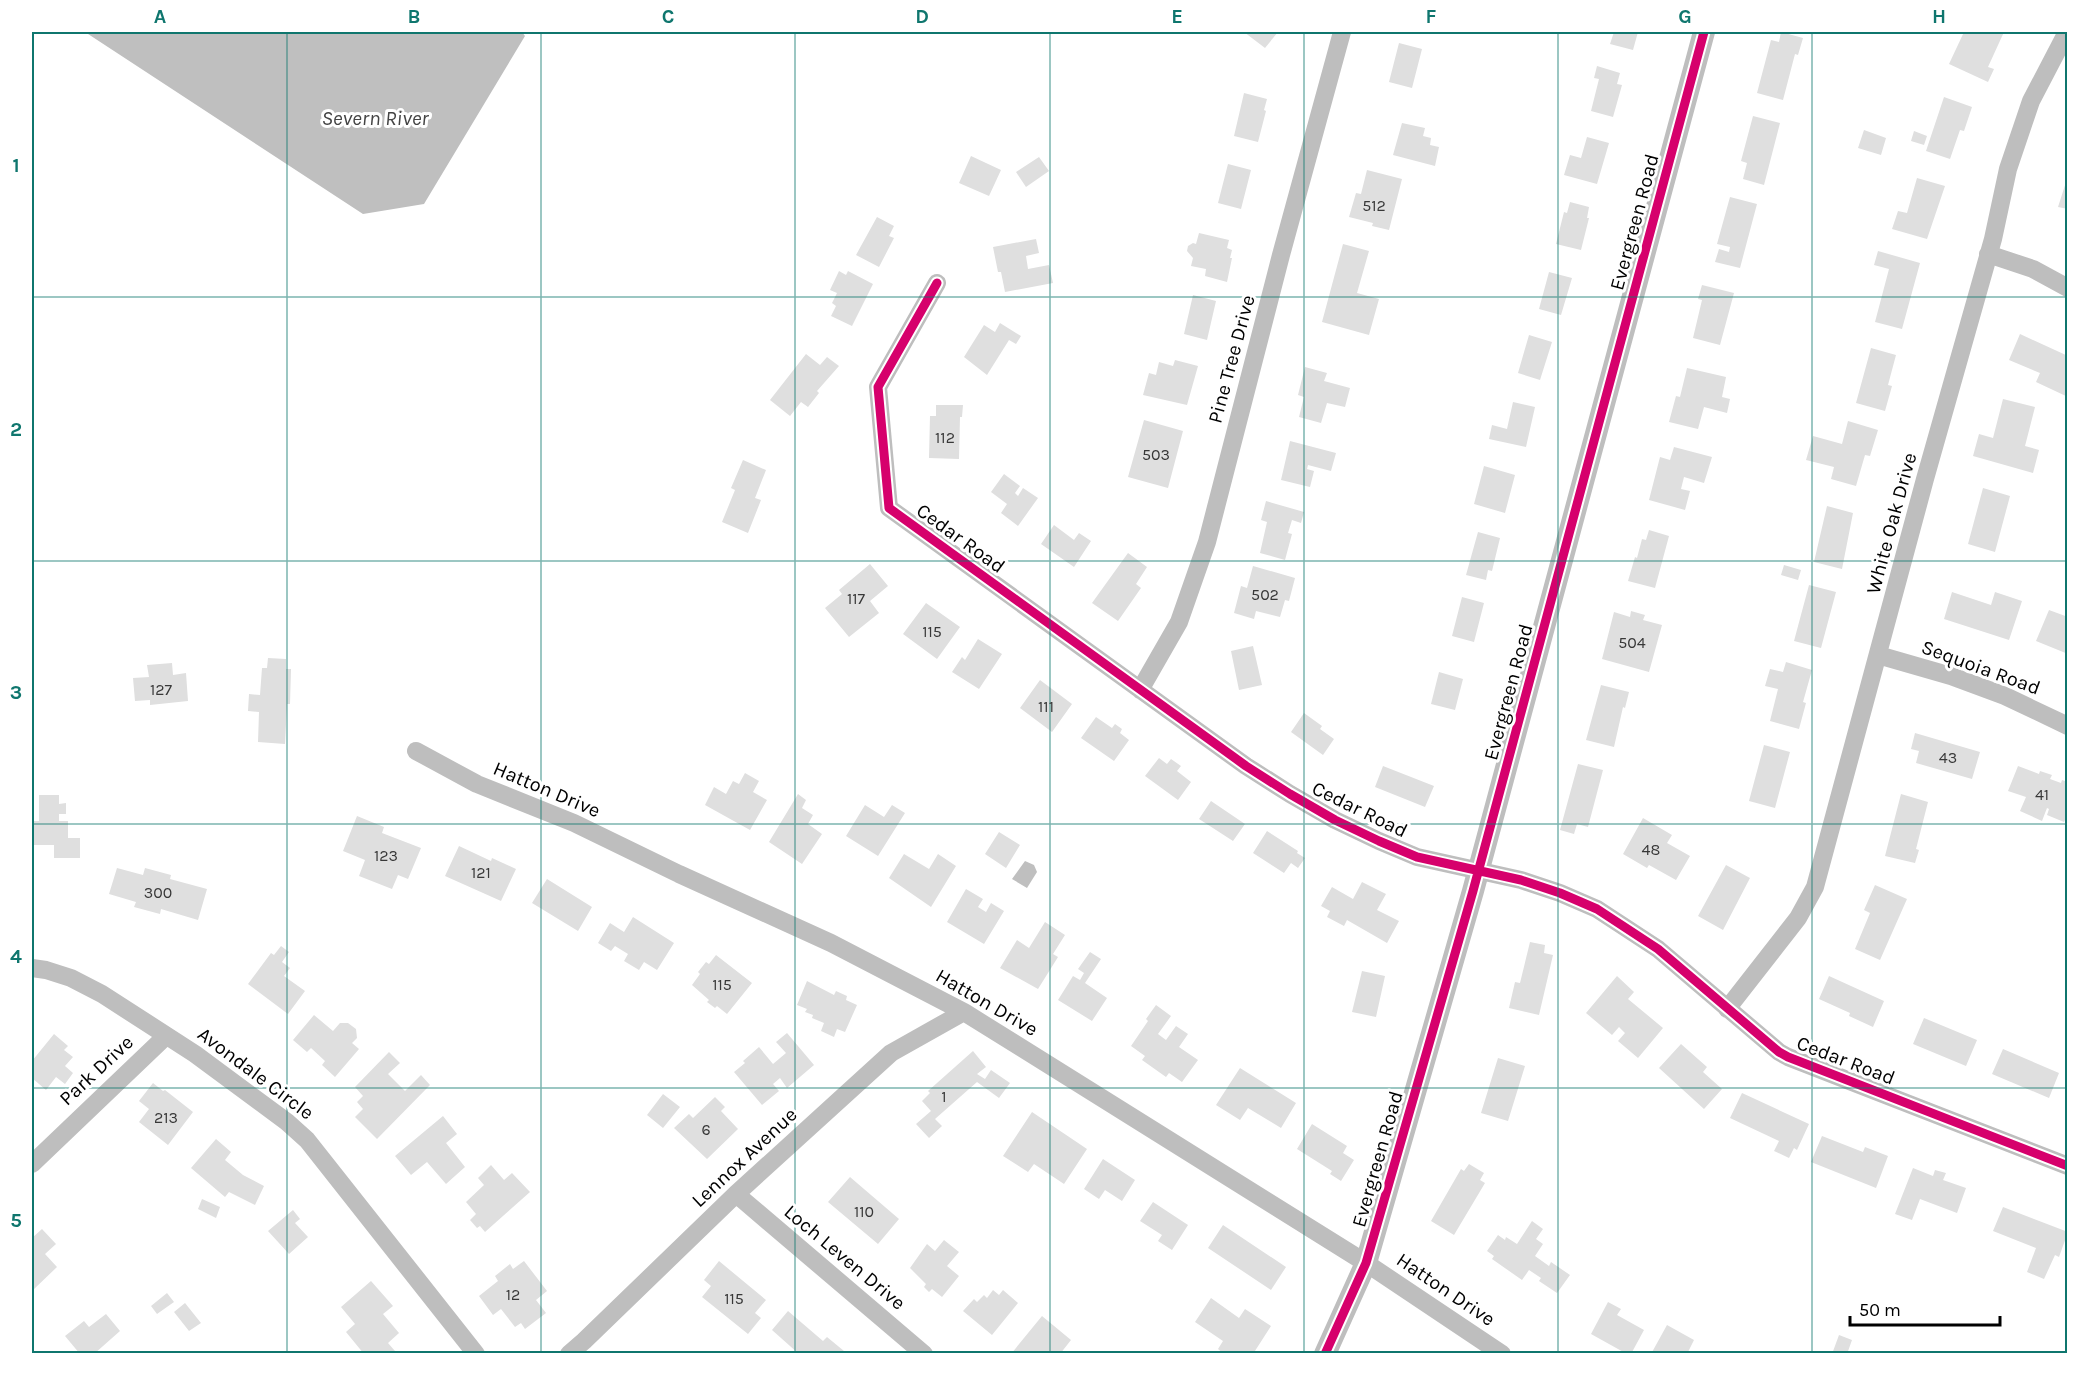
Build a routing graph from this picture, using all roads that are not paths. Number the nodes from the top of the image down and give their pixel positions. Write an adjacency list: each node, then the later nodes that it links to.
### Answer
1 (1342, 32): 8 (street, Pine Tree Drive)
2 (1704, 32): 11 (street, Evergreen Road)
3 (2067, 32): 4 (street, White Oak Drive)
4 (1988, 254): 6 (street); 7 (street, White Oak Drive)
5 (937, 283): 8 (street, Cedar Road)
6 (2067, 288)
7 (1878, 656): 9 (street, Sequoia Road); 13 (street, White Oak Drive)
8 (1140, 690): 11 (street, Cedar Road)
9 (2067, 726)
10 (416, 751): 14 (street, Hatton Drive)
11 (1479, 870): 13 (street, Cedar Road); 19 (street, Evergreen Road)
12 (32, 968): 15 (street, Avondale Circle)
13 (1727, 1009): 17 (street, Cedar Road)
14 (964, 1012): 18 (street, Lennox Avenue); 19 (street, Hatton Drive)
15 (166, 1036): 16 (street, Park Drive); 20 (street, Avondale Circle)
16 (32, 1164)
17 (2067, 1166)
18 (736, 1194): 21 (street, Lennox Avenue); 22 (street, Loch Leven Drive)
19 (1366, 1263): 23 (street, Evergreen Road); 24 (street, Hatton Drive)
20 (476, 1353)
21 (569, 1353)
22 (924, 1353)
23 (1324, 1353)
24 (1502, 1353)

